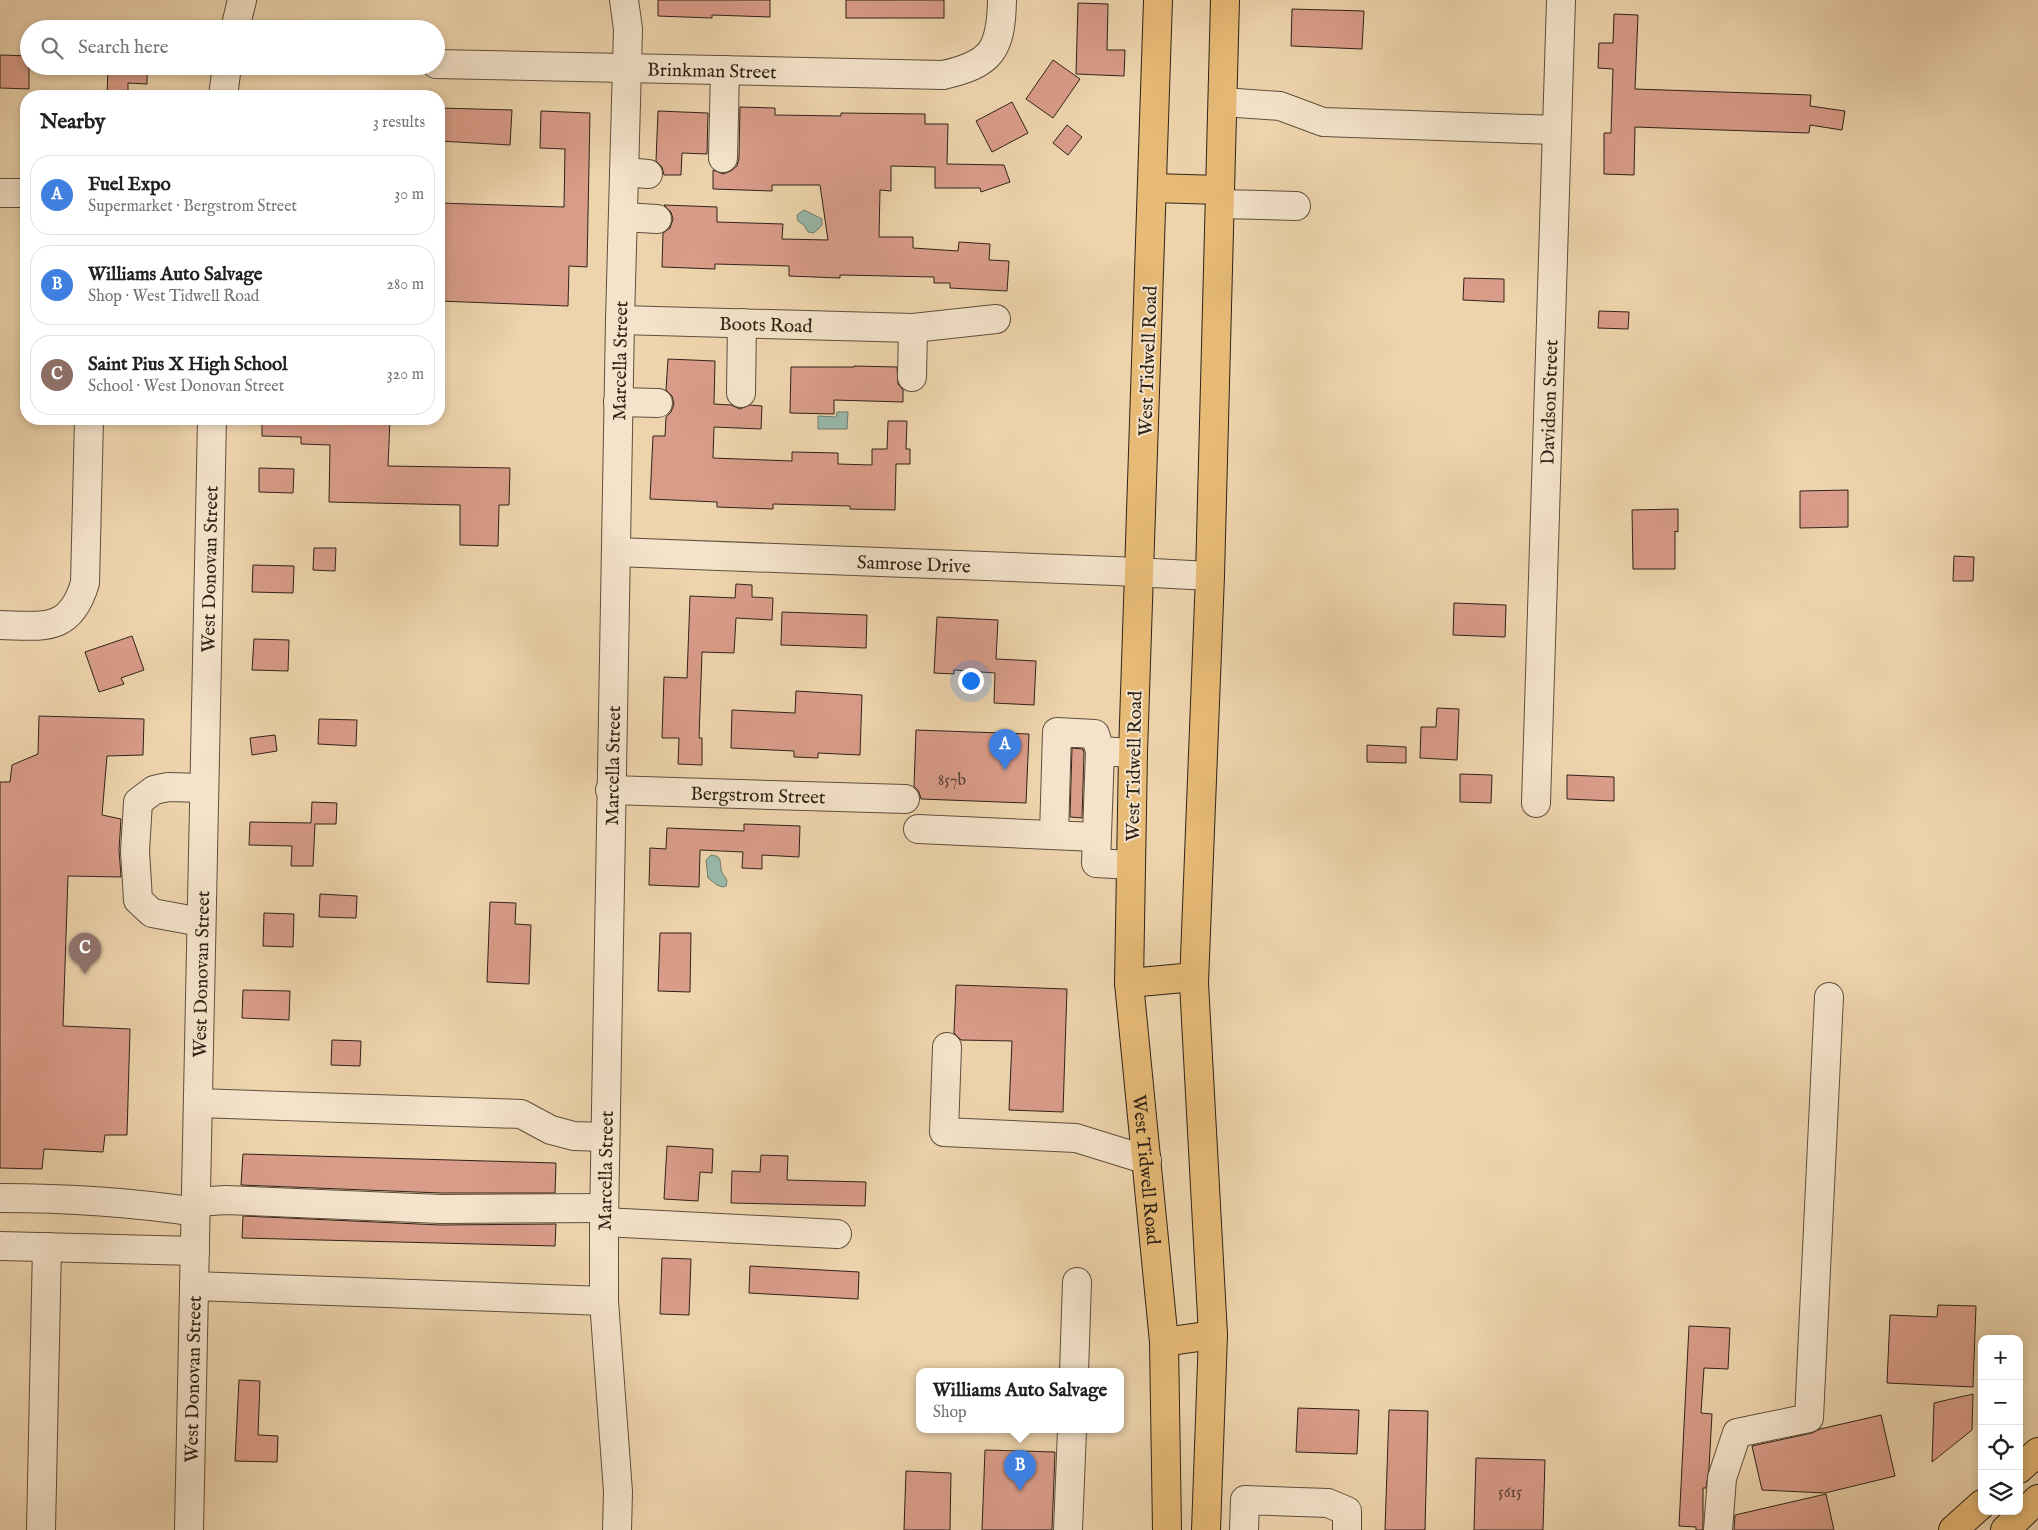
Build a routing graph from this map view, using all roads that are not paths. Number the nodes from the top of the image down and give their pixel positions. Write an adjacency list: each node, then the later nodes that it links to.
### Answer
1 (242, 0): 7 (street)
2 (624, 0): 9 (street, Marcella Street)
3 (1002, 0): 10 (street, Brinkman Street)
4 (1158, 0): 16 (main road, West Tidwell Road)
5 (1225, 0): 13 (main road)
6 (1561, 0): 14 (street, Davidson Street)
7 (238, 20)
8 (445, 64): 9 (street, Brinkman Street)
9 (627, 69): 10 (street, Brinkman Street); 21 (street, Marcella Street)
10 (725, 70): 15 (street)
11 (226, 75): 12 (street)
12 (224, 90)
13 (1223, 102): 14 (street); 19 (main road)
14 (1557, 130): 42 (street, Davidson Street)
15 (724, 158)
16 (1153, 188): 19 (main road); 34 (main road, West Tidwell Road)
17 (0, 193): 18 (street)
18 (20, 193)
19 (1220, 197): 20 (street); 35 (main road)
20 (1296, 206)
21 (623, 217): 22 (street); 23 (street, Marcella Street)
22 (657, 219)
23 (620, 320): 25 (street, Boots Road); 29 (street, Marcella Street)
24 (996, 320): 26 (street, Boots Road)
25 (742, 323): 26 (street, Boots Road); 28 (street)
26 (913, 328): 27 (street)
27 (912, 377)
28 (741, 392)
29 (618, 402): 30 (street); 33 (street, Marcella Street)
30 (658, 403)
31 (89, 425): 36 (street)
32 (212, 425): 39 (street, West Donovan Street)
33 (616, 552): 34 (street, Samrose Drive); 40 (street, Marcella Street)
34 (1140, 572): 35 (street, Samrose Drive); 38 (main road, West Tidwell Road)
35 (1210, 576): 48 (main road)
36 (0, 625)
37 (1100, 751): 38 (street); 44 (street); 45 (street)
38 (1132, 753): 46 (main road, West Tidwell Road)
39 (204, 788): 47 (street, West Donovan Street); 47 (street)
40 (610, 790): 41 (street, Bergstrom Street); 53 (street, Marcella Street)
41 (905, 799)
42 (1536, 804)
43 (918, 829): 44 (street)
44 (1054, 835): 45 (street)
45 (1096, 837): 46 (street)
46 (1131, 864): 49 (main road, West Tidwell Road)
47 (202, 922): 52 (street, West Donovan Street)
48 (1194, 978): 49 (main road); 65 (main road)
49 (1129, 983): 54 (main road, West Tidwell Road)
50 (1829, 997): 82 (street)
51 (947, 1047): 54 (street)
52 (198, 1104): 53 (street); 56 (street, West Donovan Street)
53 (605, 1137): 57 (street, Marcella Street)
54 (1146, 1160): 66 (main road, West Tidwell Road)
55 (0, 1198): 56 (street)
56 (196, 1207): 57 (street); 61 (street, West Donovan Street)
57 (604, 1215): 58 (street); 64 (street, Marcella Street)
58 (837, 1234)
59 (0, 1246): 60 (street)
60 (48, 1248): 61 (street); 76 (street)
61 (195, 1251): 63 (street, West Donovan Street)
62 (1077, 1282): 67 (street)
63 (194, 1286): 64 (street); 77 (street, West Donovan Street)
64 (604, 1300): 78 (street, Marcella Street)
65 (1213, 1335): 66 (main road); 74 (main road)
66 (1164, 1342): 80 (main road, West Tidwell Road)
67 (1074, 1368)
68 (1072, 1433): 79 (street)
69 (2038, 1452): 70 (main road)
70 (2023, 1465)
71 (2038, 1499): 84 (main road)
72 (1978, 1508): 83 (main road)
73 (2038, 1514): 85 (main road)
74 (1206, 1524): 75 (street)
75 (1244, 1524): 81 (street)
76 (41, 1530)
77 (189, 1530)
78 (617, 1530)
79 (1068, 1530)
80 (1167, 1530)
81 (1347, 1530)
82 (1718, 1530)
83 (1953, 1530)
84 (2005, 1530)
85 (2037, 1530)

